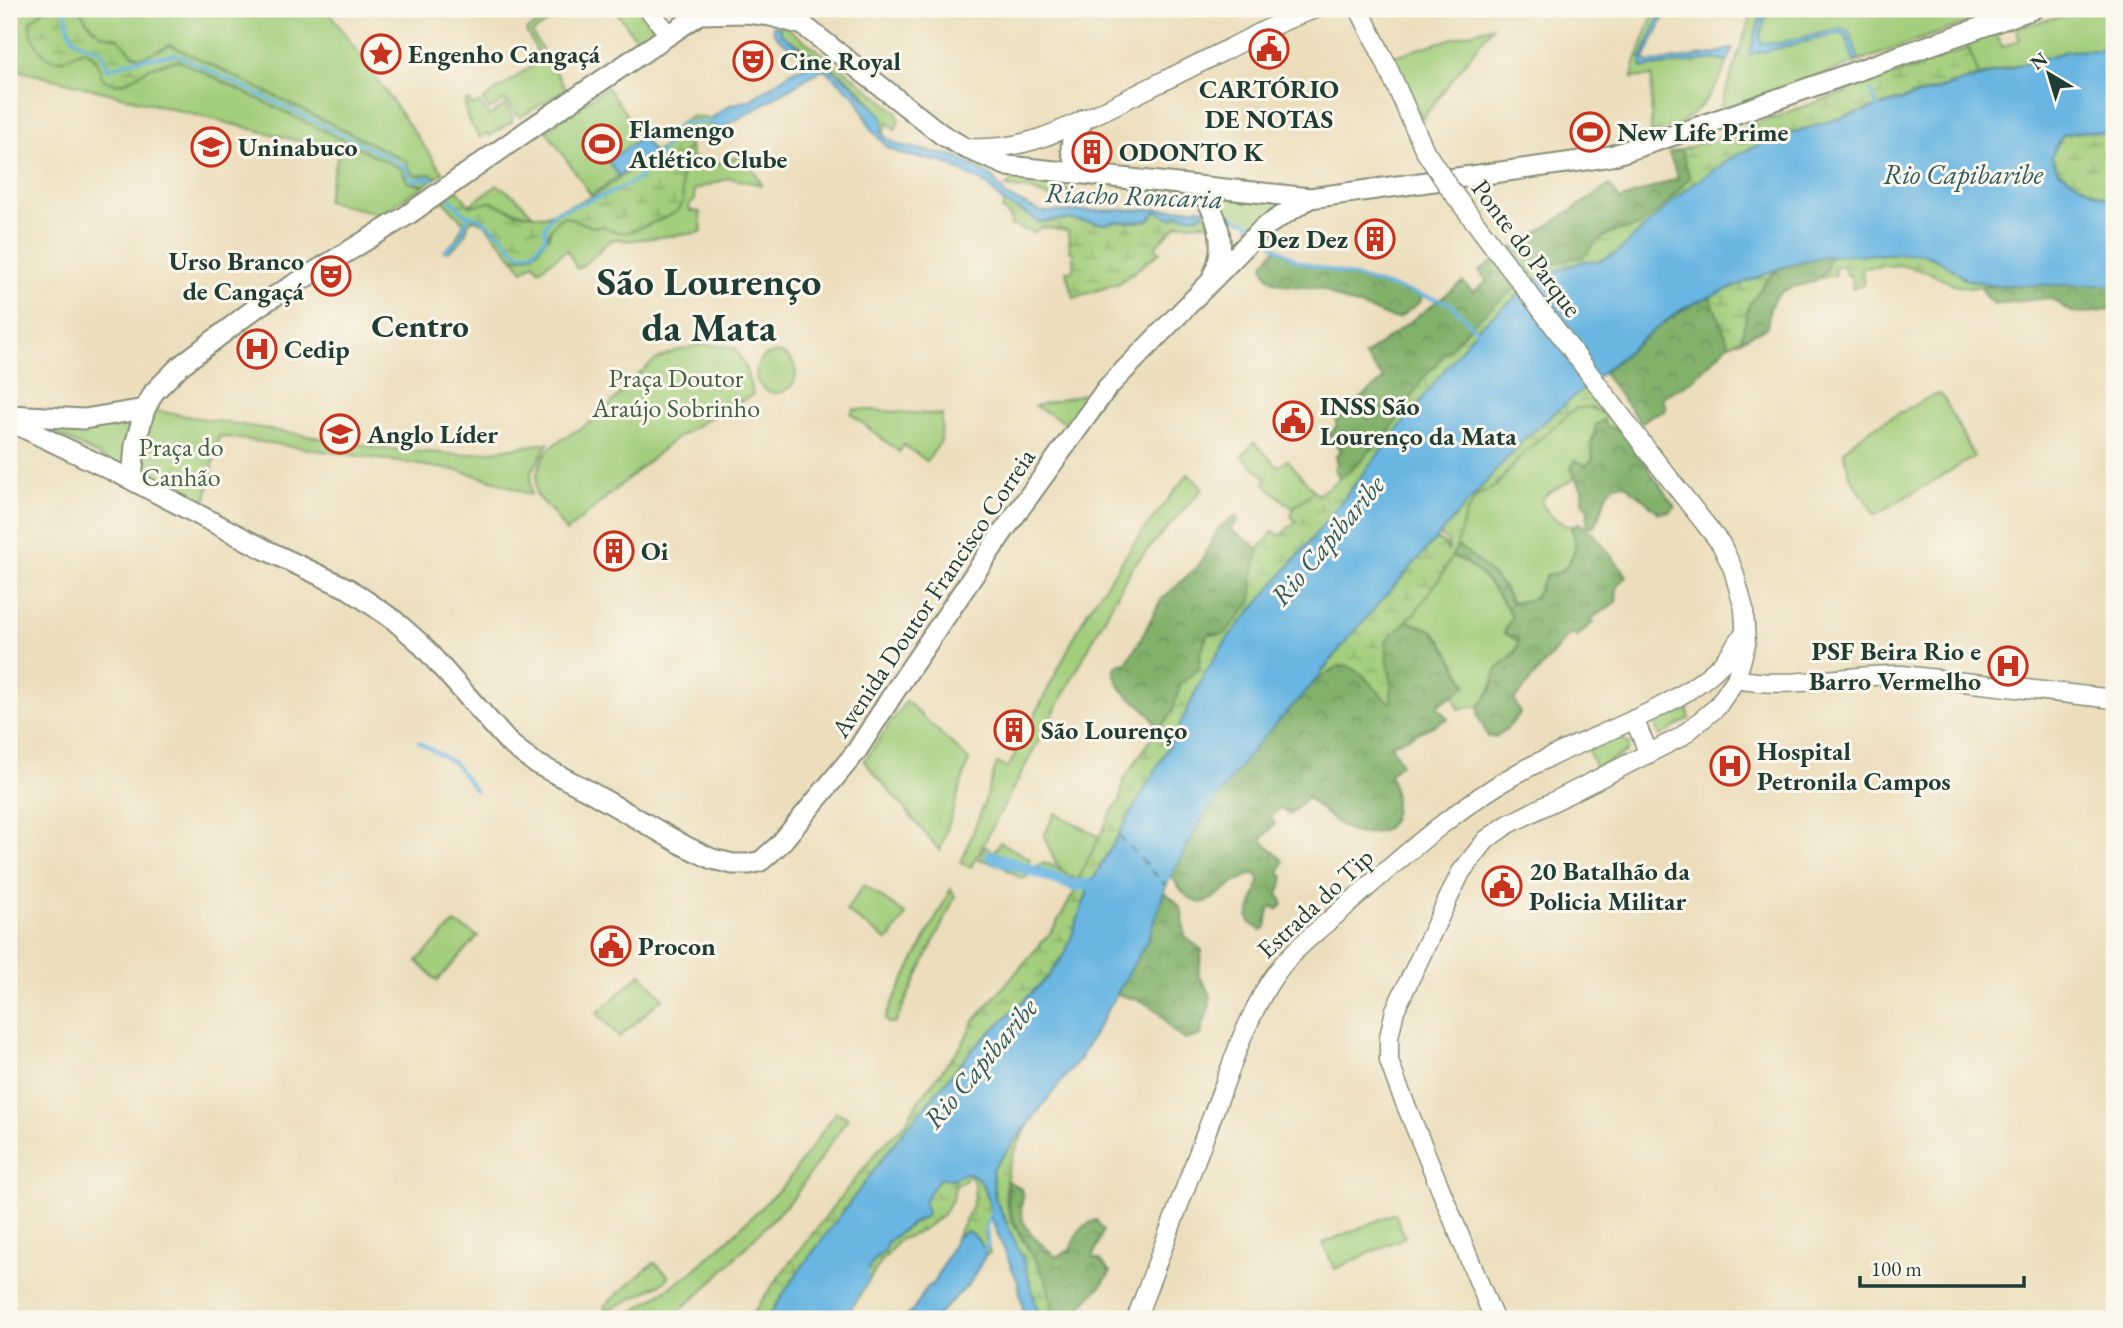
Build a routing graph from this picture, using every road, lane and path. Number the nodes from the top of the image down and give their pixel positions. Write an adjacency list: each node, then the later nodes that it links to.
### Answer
1 (648, 9): 11 (street)
2 (1293, 9): 10 (street)
3 (1316, 9): 10 (street)
4 (1347, 9): 9 (street)
5 (1359, 9): 9 (street, Ponte do Parque)
6 (2032, 9): 16 (main road)
7 (704, 12): 8 (main road); 11 (main road)
8 (786, 17): 13 (main road)
9 (1368, 27): 21 (street, Ponte do Parque, bridge)
10 (1263, 30): 12 (street)
11 (669, 34): 18 (main road)
12 (1085, 119): 13 (street); 14 (main road)
13 (965, 148): 14 (main road)
14 (1097, 175): 15 (main road)
15 (1203, 194): 16 (main road); 17 (main road)
16 (1314, 197): 17 (main road, Avenida Doutor Francisco Correia)
17 (1210, 283): 20 (main road, Avenida Doutor Francisco Correia)
18 (145, 409): 19 (main road, Avenida Doutor Francisco Correia); 20 (main road)
19 (9, 418): 20 (main road, Avenida Doutor Francisco Correia)
20 (132, 480)
21 (1745, 633): 22 (street, Ponte do Parque); 24 (street, Estrada do Tip)
22 (1735, 679): 23 (street); 25 (street, Ponte do Parque)
23 (2114, 699)
24 (1634, 719): 25 (street); 26 (street, Estrada do Tip)
25 (1649, 754): 27 (street, Ponte do Parque)
26 (1136, 1319)
27 (1494, 1319)

